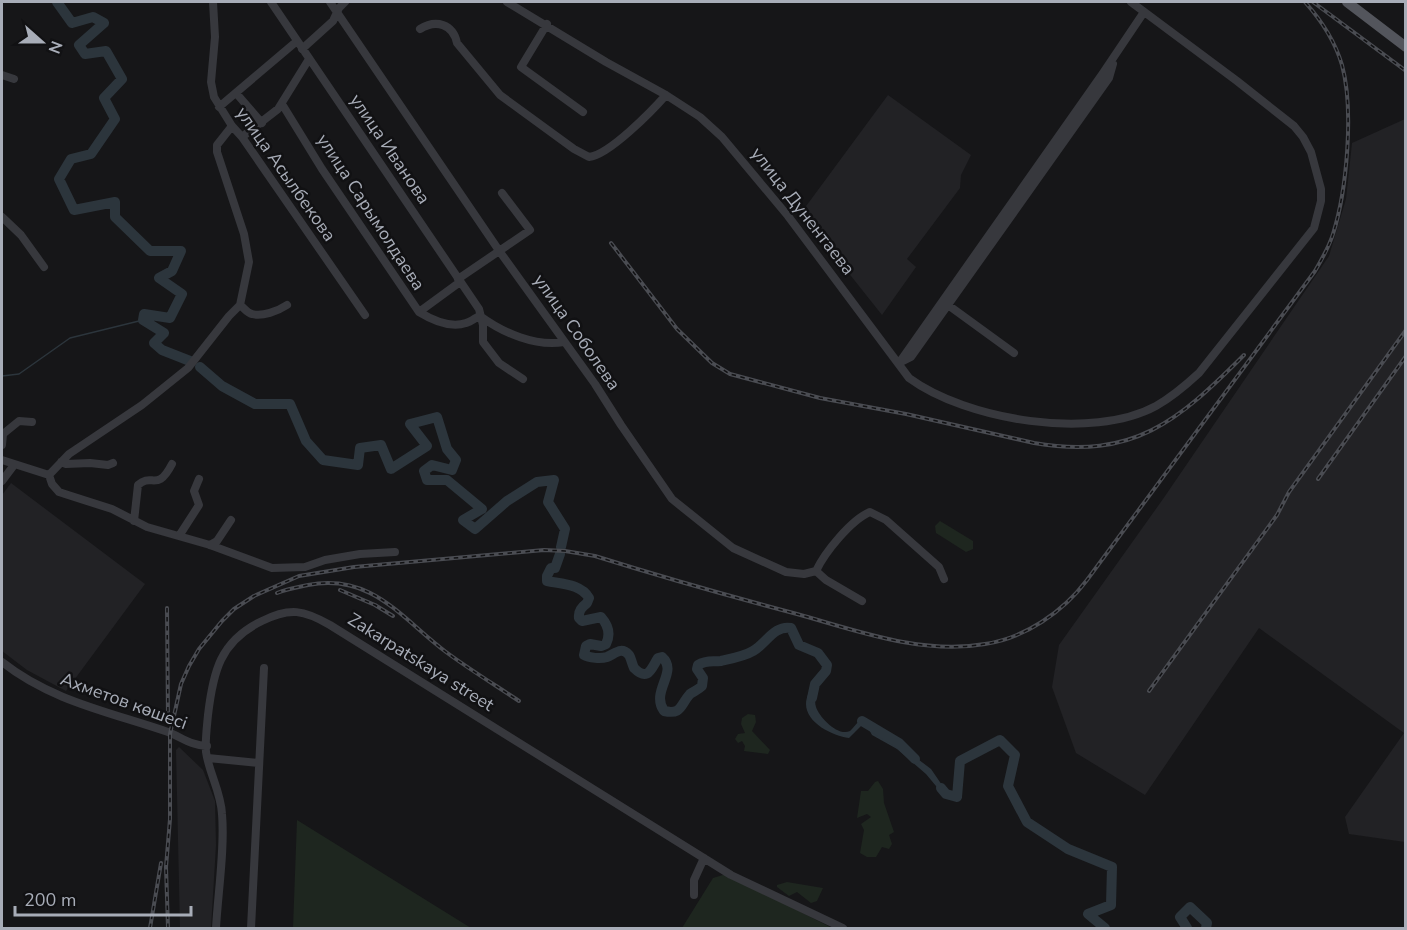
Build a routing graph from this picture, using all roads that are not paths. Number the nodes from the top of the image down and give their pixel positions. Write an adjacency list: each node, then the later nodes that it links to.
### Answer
1 (213, 2): 22 (street)
2 (271, 2): 12 (street, улица Иванова)
3 (330, 2): 8 (street, улица Соболева)
4 (345, 2): 8 (street)
5 (507, 2): 10 (street, улица Дунентаева)
6 (1131, 2): 9 (street, улица Дунентаева)
7 (1347, 2): 13 (main road)
8 (337, 12): 14 (street); 29 (street, улица Соболева)
9 (1144, 12): 15 (street); 40 (street, улица Дунентаева)
10 (547, 24): 20 (street, улица Дунентаева); 23 (street)
11 (420, 29): 20 (street)
12 (297, 41): 14 (street, улица Иванова); 19 (street, улица Асылбекова)
13 (1406, 47)
14 (302, 49): 16 (street, улица Иванова)
15 (1117, 52): 34 (street); 40 (street)
16 (309, 59): 21 (street); 31 (street, улица Иванова)
17 (2, 75): 18 (street)
18 (14, 79)
19 (236, 93): 22 (street, улица Асылбекова); 24 (street)
20 (666, 95): 40 (street, улица Дунентаева)
21 (282, 104): 24 (street); 35 (street, улица Сарымолдаева)
22 (219, 107): 25 (street, улица Асылбекова)
23 (583, 112)
24 (262, 123): 26 (street)
25 (232, 126): 26 (street, улица Асылбекова); 32 (street)
26 (242, 137): 36 (street, улица Асылбекова)
27 (502, 194): 29 (street)
28 (2, 217): 30 (street)
29 (500, 252): 31 (street); 38 (street, улица Соболева)
30 (44, 267)
31 (459, 280): 35 (street); 37 (street, улица Иванова)
32 (240, 304): 33 (street); 46 (street)
33 (287, 305)
34 (948, 305): 39 (street); 40 (street)
35 (419, 312): 37 (street, улица Сарымолдаева)
36 (365, 315)
37 (479, 316): 38 (street); 41 (street, улица Иванова)
38 (564, 342): 58 (street, улица Соболева)
39 (1014, 353)
40 (899, 363)
41 (523, 379)
42 (32, 422): 43 (street)
43 (2, 433): 44 (street)
44 (2, 445)
45 (2, 460): 49 (street)
46 (61, 462): 47 (street); 50 (street)
47 (113, 462)
48 (172, 464): 54 (street)
49 (14, 465): 50 (street); 52 (street)
50 (50, 475): 54 (street)
51 (199, 479): 55 (street)
52 (2, 482)
53 (231, 520): 56 (street)
54 (134, 521): 55 (street)
55 (179, 536): 56 (street)
56 (210, 545): 57 (street)
57 (395, 552)
58 (816, 571): 59 (street); 60 (street)
59 (944, 579)
60 (862, 601)
61 (2, 662): 63 (street, Ахметов көшесі)
62 (264, 668): 65 (street)
63 (207, 746): 64 (street, Zakarpatskaya street); 66 (street, Zakarpatskaya street)
64 (208, 758): 65 (street); 68 (street, Zakarpatskaya street)
65 (259, 763): 69 (street)
66 (704, 858): 67 (street); 70 (street, Zakarpatskaya street)
67 (694, 896)
68 (216, 928)
69 (251, 928)
70 (843, 928)

